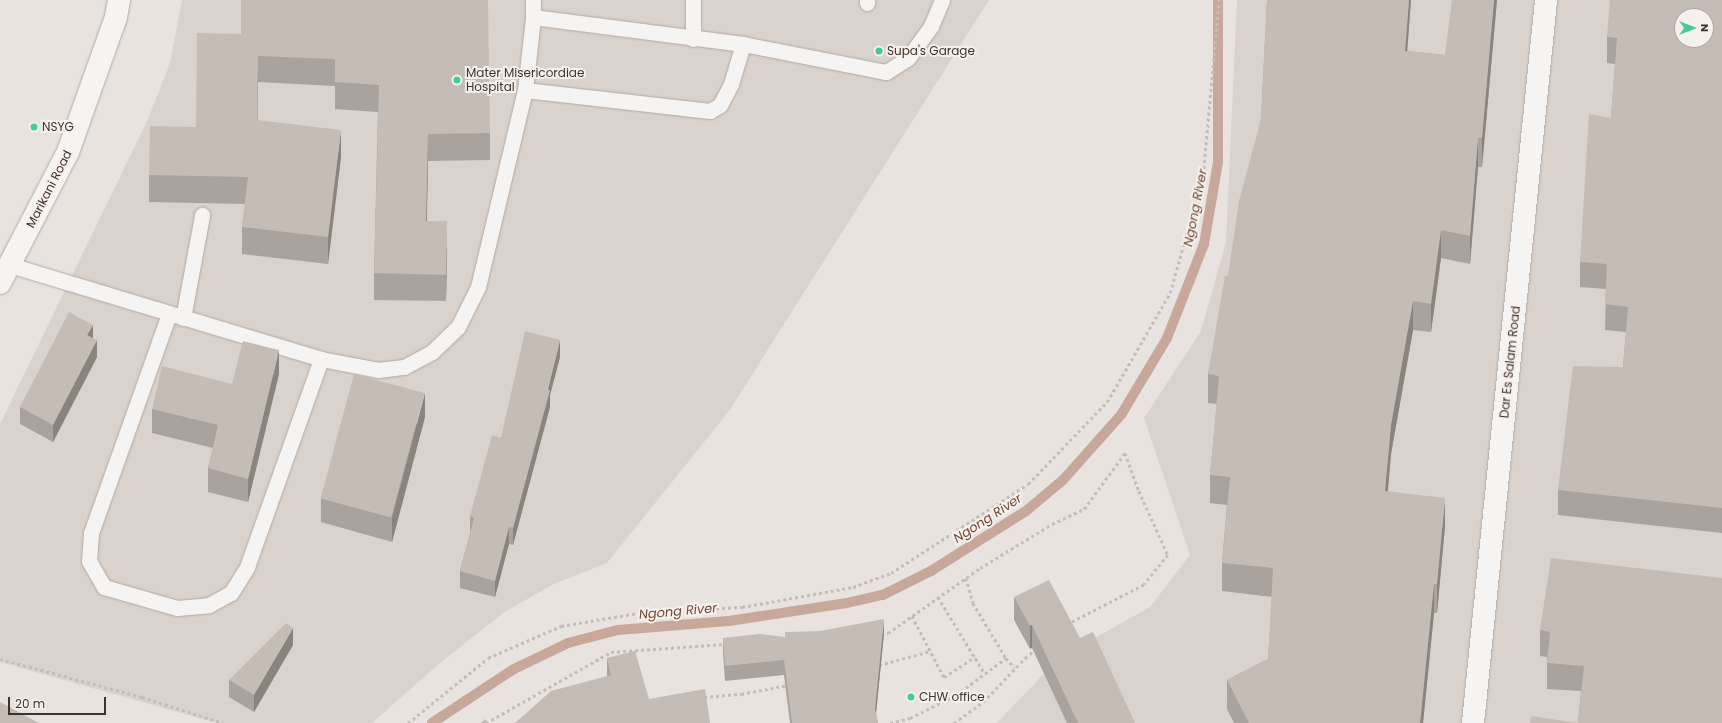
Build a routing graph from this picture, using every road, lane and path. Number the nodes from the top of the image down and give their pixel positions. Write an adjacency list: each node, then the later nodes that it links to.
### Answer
1 (119, 0): 12 (street, Marikani Road)
2 (533, 0): 7 (lane)
3 (693, 0): 8 (lane)
4 (942, 0): 9 (lane)
5 (1219, 0): 32 (path)
6 (1546, 0): 36 (street, Dar Es Salam Road)
7 (533, 17): 8 (lane); 10 (lane)
8 (693, 39): 9 (lane)
9 (743, 44): 10 (lane)
10 (525, 90): 14 (lane)
11 (202, 215): 13 (lane)
12 (5, 274): 13 (lane)
13 (176, 316): 14 (lane); 14 (lane)
14 (321, 359)
15 (966, 578): 16 (path); 18 (path); 24 (path)
16 (938, 598): 17 (path); 23 (path)
17 (912, 616): 19 (path); 22 (path)
18 (1068, 625)
19 (876, 634)
20 (731, 644): 33 (path)
21 (1041, 645): 27 (path)
22 (931, 651): 23 (path); 26 (path)
23 (975, 657): 28 (path)
24 (1006, 658): 27 (path); 28 (path)
25 (0, 659): 31 (path)
26 (878, 666)
27 (1015, 668): 35 (path)
28 (985, 674): 34 (path)
29 (794, 684): 30 (path)
30 (703, 697)
31 (223, 723)
32 (408, 723)
33 (486, 723)
34 (890, 723)
35 (954, 723)
36 (1473, 723)

